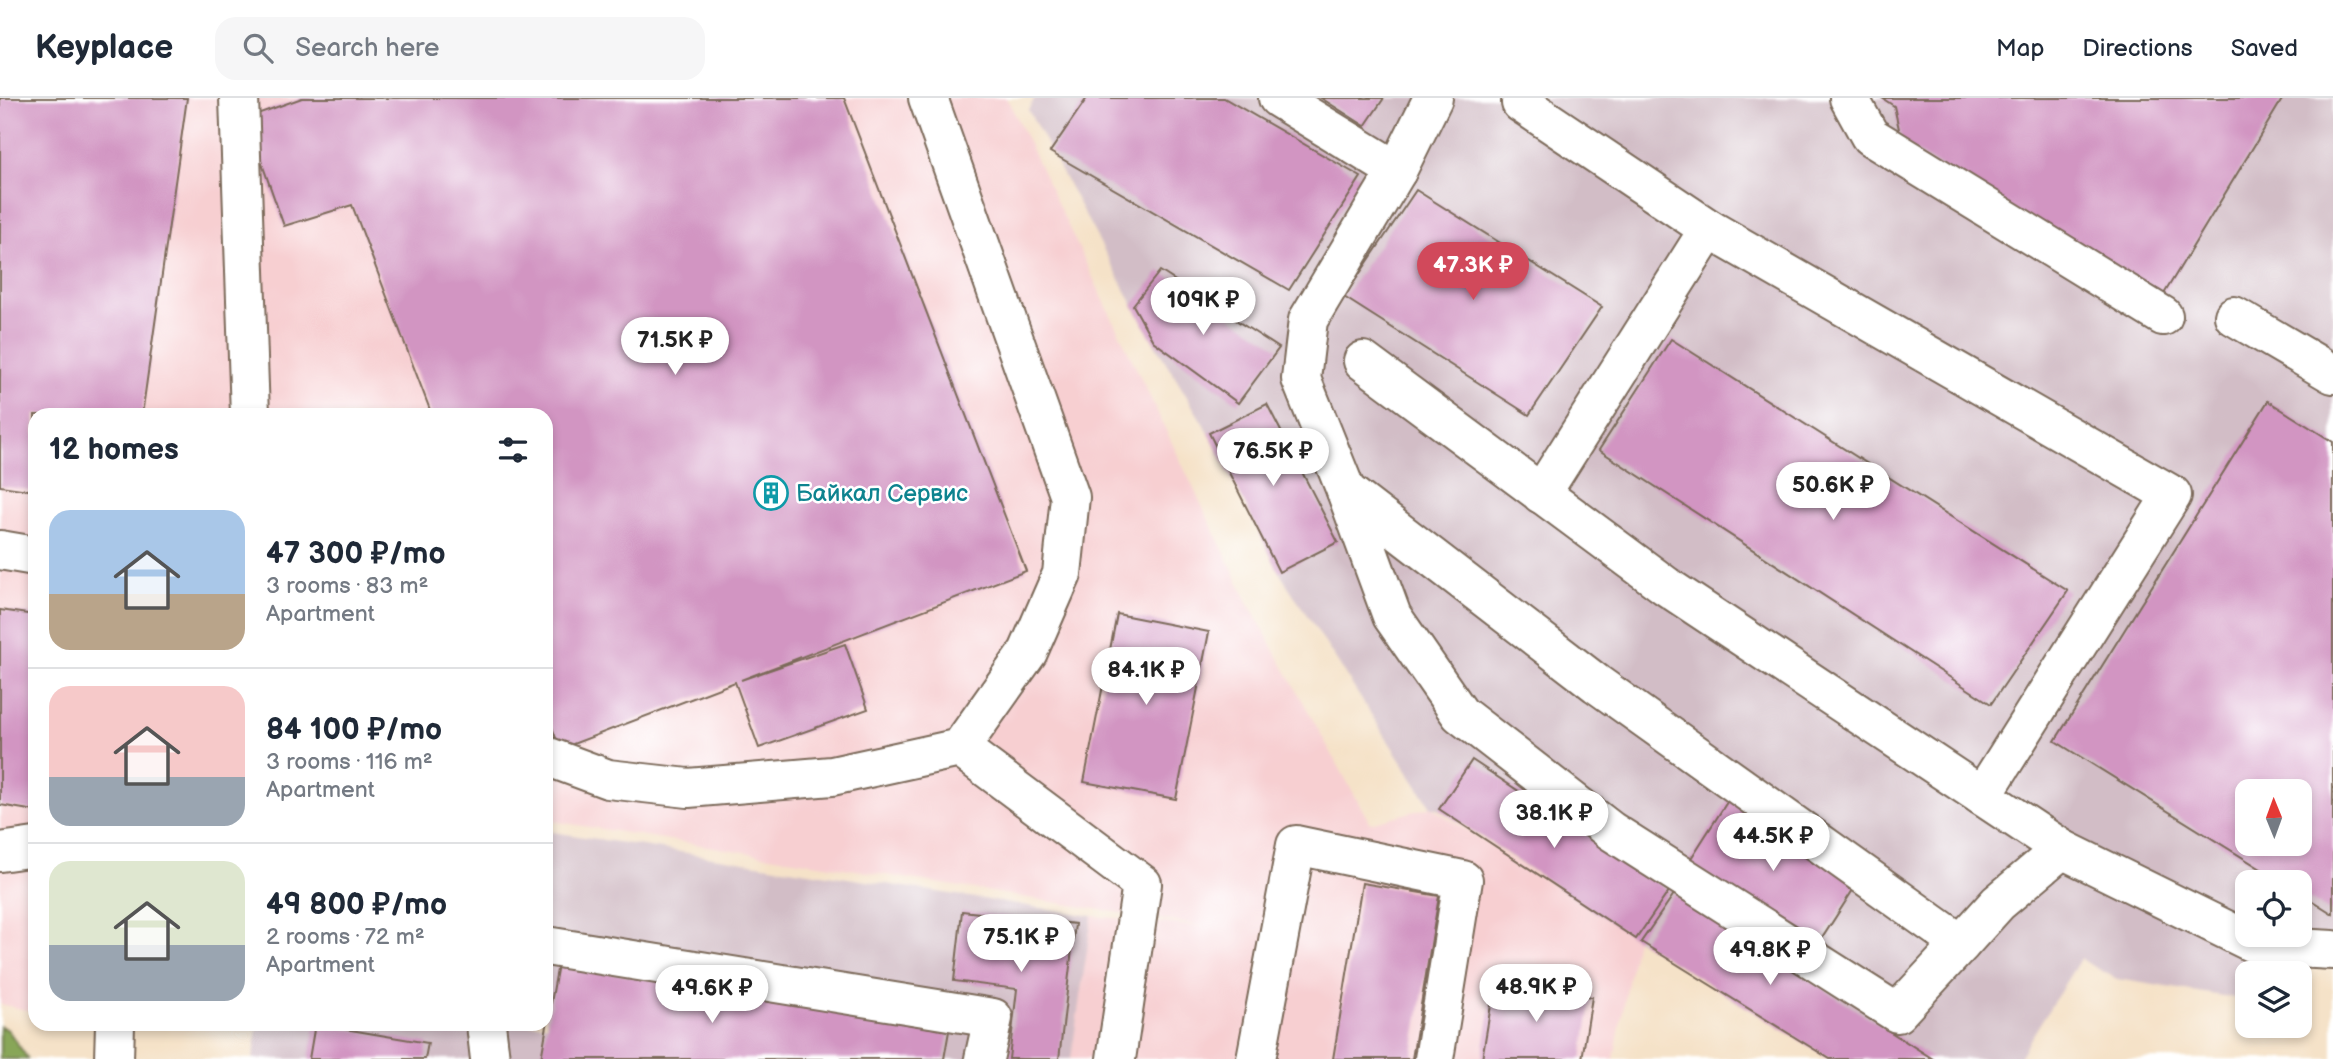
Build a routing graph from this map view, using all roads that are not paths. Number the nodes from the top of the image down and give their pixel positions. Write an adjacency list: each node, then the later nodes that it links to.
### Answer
1 (239, 98): 13 (lane)
2 (928, 98): 18 (lane)
3 (1278, 98): 7 (lane)
4 (1433, 98): 7 (lane)
5 (1849, 98): 9 (lane)
6 (1521, 103): 8 (lane)
7 (1397, 171): 14 (lane)
8 (1709, 229): 15 (lane); 20 (lane)
9 (2163, 316)
10 (2234, 316): 12 (lane)
11 (1363, 361): 15 (lane)
12 (2333, 374)
13 (250, 408)
14 (1346, 491): 24 (lane); 24 (lane)
15 (1541, 494): 20 (lane)
16 (0, 550): 17 (lane)
17 (28, 555)
18 (960, 748): 19 (lane); 32 (lane)
19 (553, 759)
20 (1982, 796): 22 (lane)
21 (28, 848): 23 (lane)
22 (2062, 849): 24 (lane); 26 (lane)
23 (0, 852)
24 (1961, 944)
25 (553, 947): 31 (lane)
26 (2333, 950)
27 (115, 1031): 29 (lane)
28 (487, 1031): 30 (lane)
29 (114, 1059)
30 (490, 1059)
31 (984, 1059)
32 (1116, 1059)
33 (1256, 1059): 34 (lane)
34 (1434, 1059)

